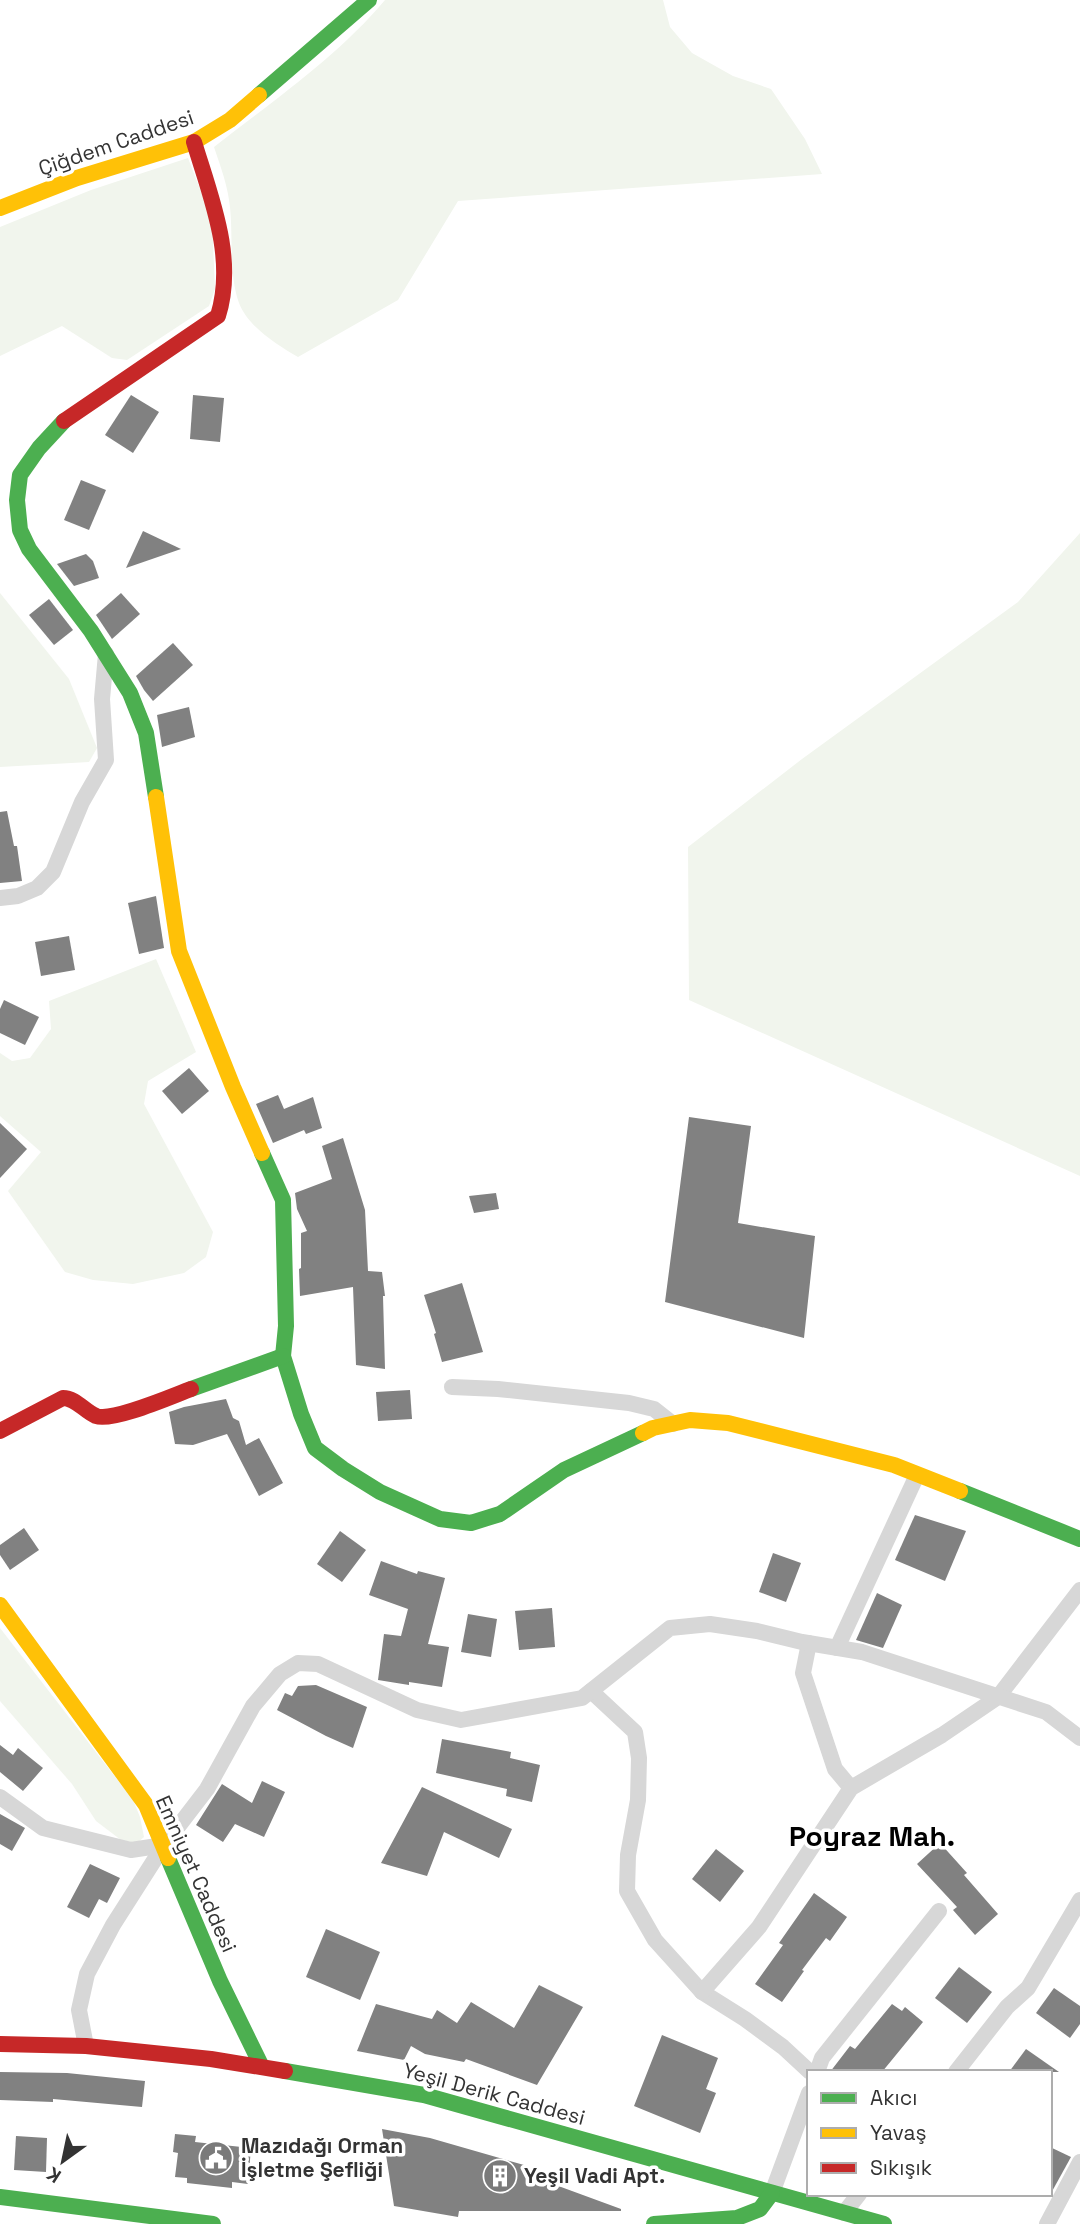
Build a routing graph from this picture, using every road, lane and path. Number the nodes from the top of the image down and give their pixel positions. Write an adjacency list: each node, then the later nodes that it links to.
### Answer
1 (369, 0): 2 (street, Çiğdem Caddesi)
2 (194, 142): 3 (street, Çiğdem Caddesi); 4 (street)
3 (0, 208)
4 (106, 654): 5 (street); 6 (street)
5 (0, 898)
6 (284, 1356): 8 (street); 9 (street)
7 (452, 1387): 8 (street)
8 (673, 1424): 10 (street)
9 (0, 1431)
10 (918, 1475): 11 (street); 15 (street)
11 (1080, 1539)
12 (1080, 1590): 17 (street)
13 (0, 1605): 21 (street, Emniyet Caddesi)
14 (809, 1643): 15 (street); 16 (street); 19 (street)
15 (836, 1648): 17 (street)
16 (591, 1691): 21 (street); 24 (street)
17 (998, 1697): 18 (street); 19 (street)
18 (1080, 1738)
19 (851, 1788): 24 (street)
20 (0, 1797): 21 (street)
21 (163, 1846): 27 (street); 28 (street, Emniyet Caddesi)
22 (1080, 1900): 31 (street)
23 (939, 1911): 30 (street)
24 (702, 1992): 29 (street)
25 (0, 2029): 27 (street, Yeşil Derik Caddesi)
26 (0, 2044): 27 (street, Yeşil Derik Caddesi)
27 (86, 2046): 28 (street, Yeşil Derik Caddesi)
28 (262, 2067): 34 (street, Yeşil Derik Caddesi)
29 (808, 2070)
30 (818, 2070)
31 (958, 2070)
32 (807, 2098): 34 (street)
33 (1080, 2162): 41 (street)
34 (772, 2193): 37 (street, Yeşil Derik Caddesi); 39 (street)
35 (857, 2196): 37 (street)
36 (0, 2197): 38 (street)
37 (844, 2213): 40 (street, Yeşil Derik Caddesi)
38 (213, 2224)
39 (654, 2224)
40 (884, 2224)
41 (1047, 2224)

